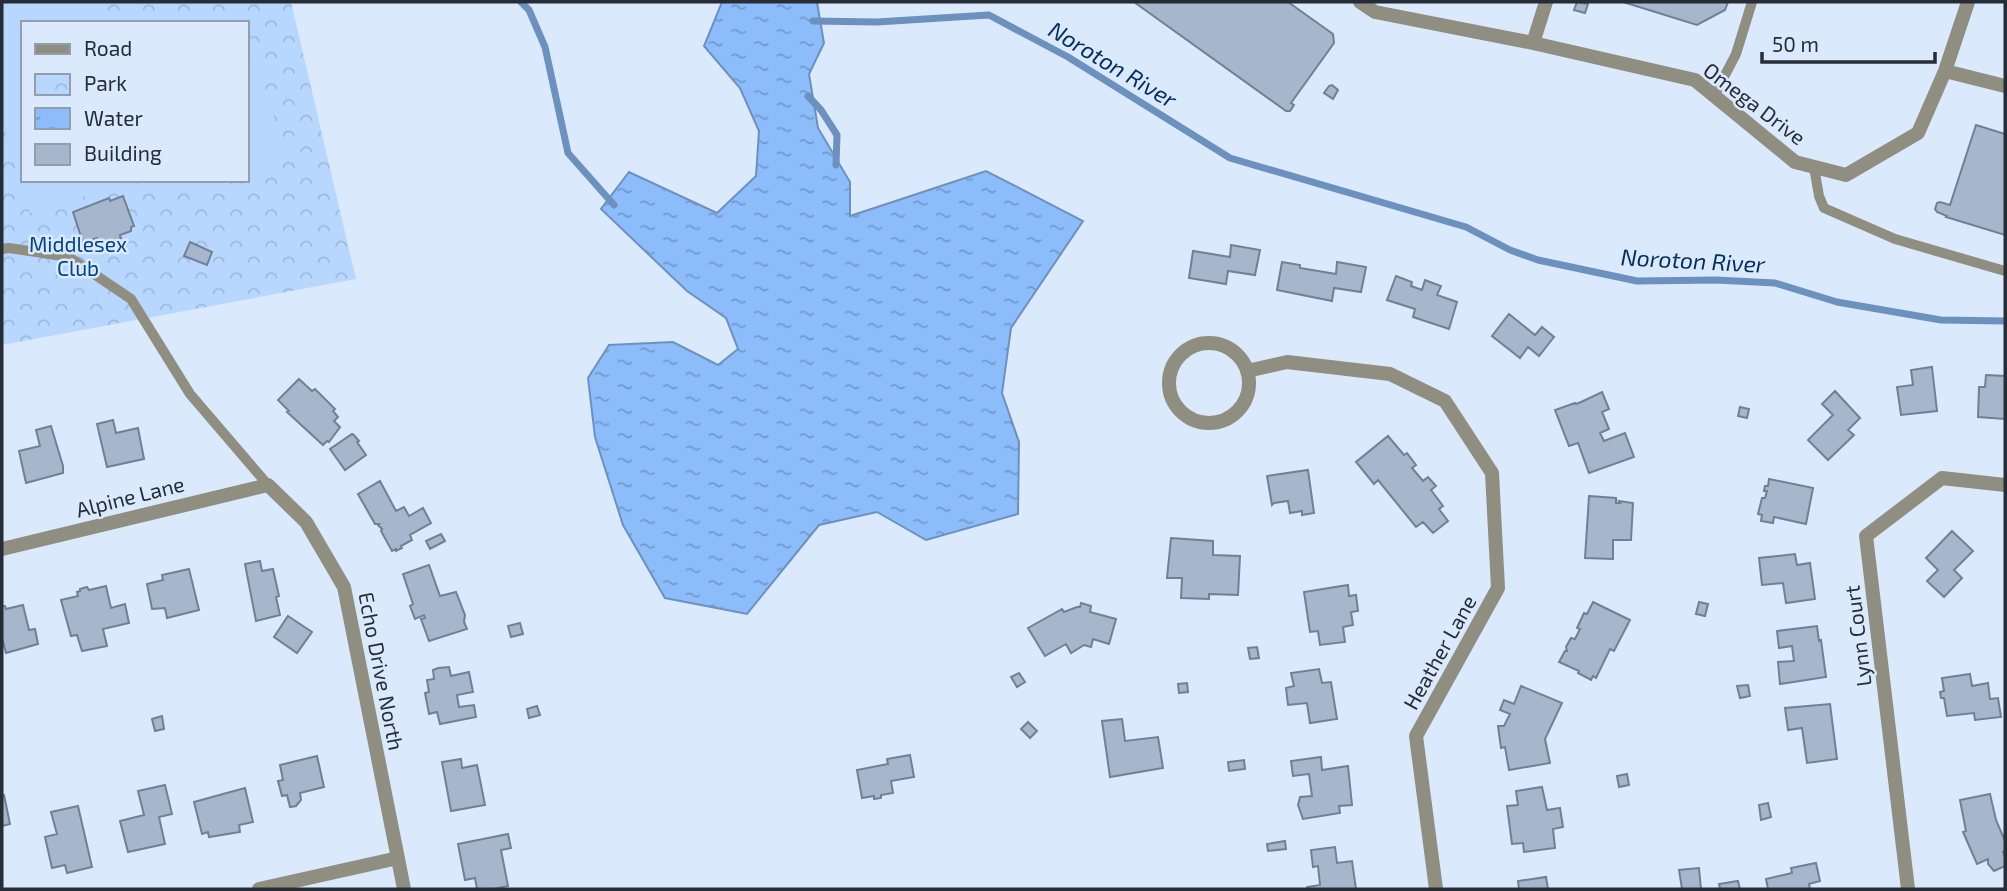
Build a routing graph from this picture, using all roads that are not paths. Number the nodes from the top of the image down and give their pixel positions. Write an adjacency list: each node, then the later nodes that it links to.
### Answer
1 (1360, 2): 5 (street, Omega Drive)
2 (1546, 2): 5 (street)
3 (1752, 2): 8 (lane)
4 (1968, 2): 6 (street, Omega Drive)
5 (1533, 43): 8 (street, Omega Drive)
6 (1945, 71): 7 (street); 9 (street, Omega Drive)
7 (2005, 86)
8 (1714, 96): 9 (street, Omega Drive)
9 (1815, 167): 11 (lane)
10 (2, 249): 13 (lane)
11 (2005, 271)
12 (1247, 371): 12 (street); 19 (street, Heather Lane)
13 (268, 485): 15 (street, Alpine Lane); 16 (street, Echo Drive North)
14 (2005, 485): 20 (street, Lynn Court)
15 (2, 549)
16 (398, 858): 17 (street); 18 (street, Echo Drive North)
17 (259, 889)
18 (404, 889)
19 (1436, 889)
20 (1908, 889)

